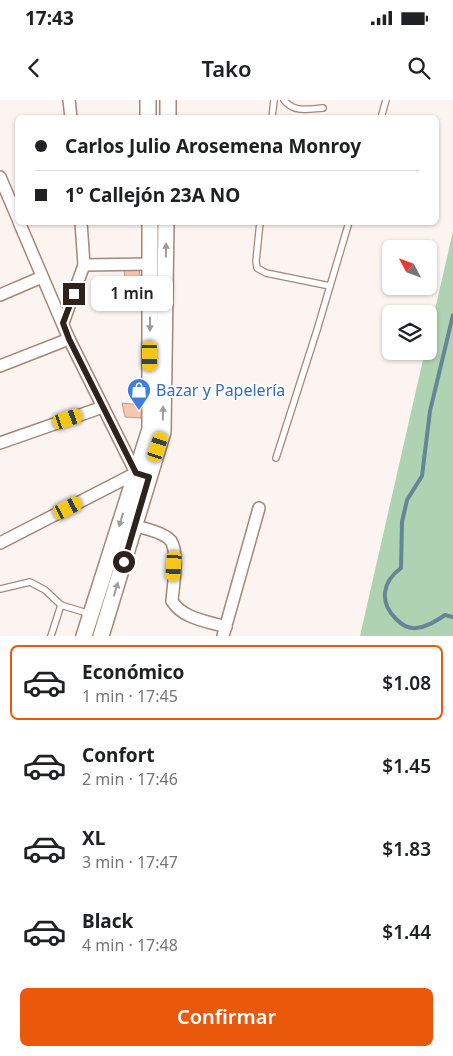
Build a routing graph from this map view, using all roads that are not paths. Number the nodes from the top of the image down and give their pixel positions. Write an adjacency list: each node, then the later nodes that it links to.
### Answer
1 (70, 100): 8 (street)
2 (148, 100): 9 (main road)
3 (168, 100): 10 (main road)
4 (274, 100): 11 (lane)
5 (284, 100): 7 (lane)
6 (386, 100): 12 (lane)
7 (323, 108)
8 (71, 115)
9 (148, 115)
10 (168, 115)
11 (272, 115)
12 (382, 115)
13 (0, 177): 14 (street)
14 (15, 212)
15 (20, 225): 23 (street)
16 (80, 225): 22 (street)
17 (150, 225): 21 (main road)
18 (166, 225): 32 (main road, one-way to 18)
19 (260, 225): 24 (lane)
20 (348, 225): 24 (lane)
21 (150, 264): 22 (street); 32 (main road, one-way to 32)
22 (84, 265): 26 (street)
23 (42, 277): 25 (street); 26 (street)
24 (330, 286): 31 (lane)
25 (0, 295)
26 (63, 323): 27 (street)
27 (69, 339): 28 (street); 29 (street)
28 (0, 366)
29 (103, 407): 30 (street); 32 (street)
30 (0, 443)
31 (276, 458)
32 (142, 475): 34 (main road); 35 (street); 38 (main road, one-way to 38)
33 (259, 508): 39 (street)
34 (135, 526): 39 (street); 42 (main road, one-way to 34)
35 (0, 542)
36 (0, 589): 37 (lane)
37 (61, 605): 38 (lane); 40 (lane)
38 (91, 615): 41 (main road)
39 (224, 631)
40 (51, 636)
41 (84, 636)
42 (102, 636)

